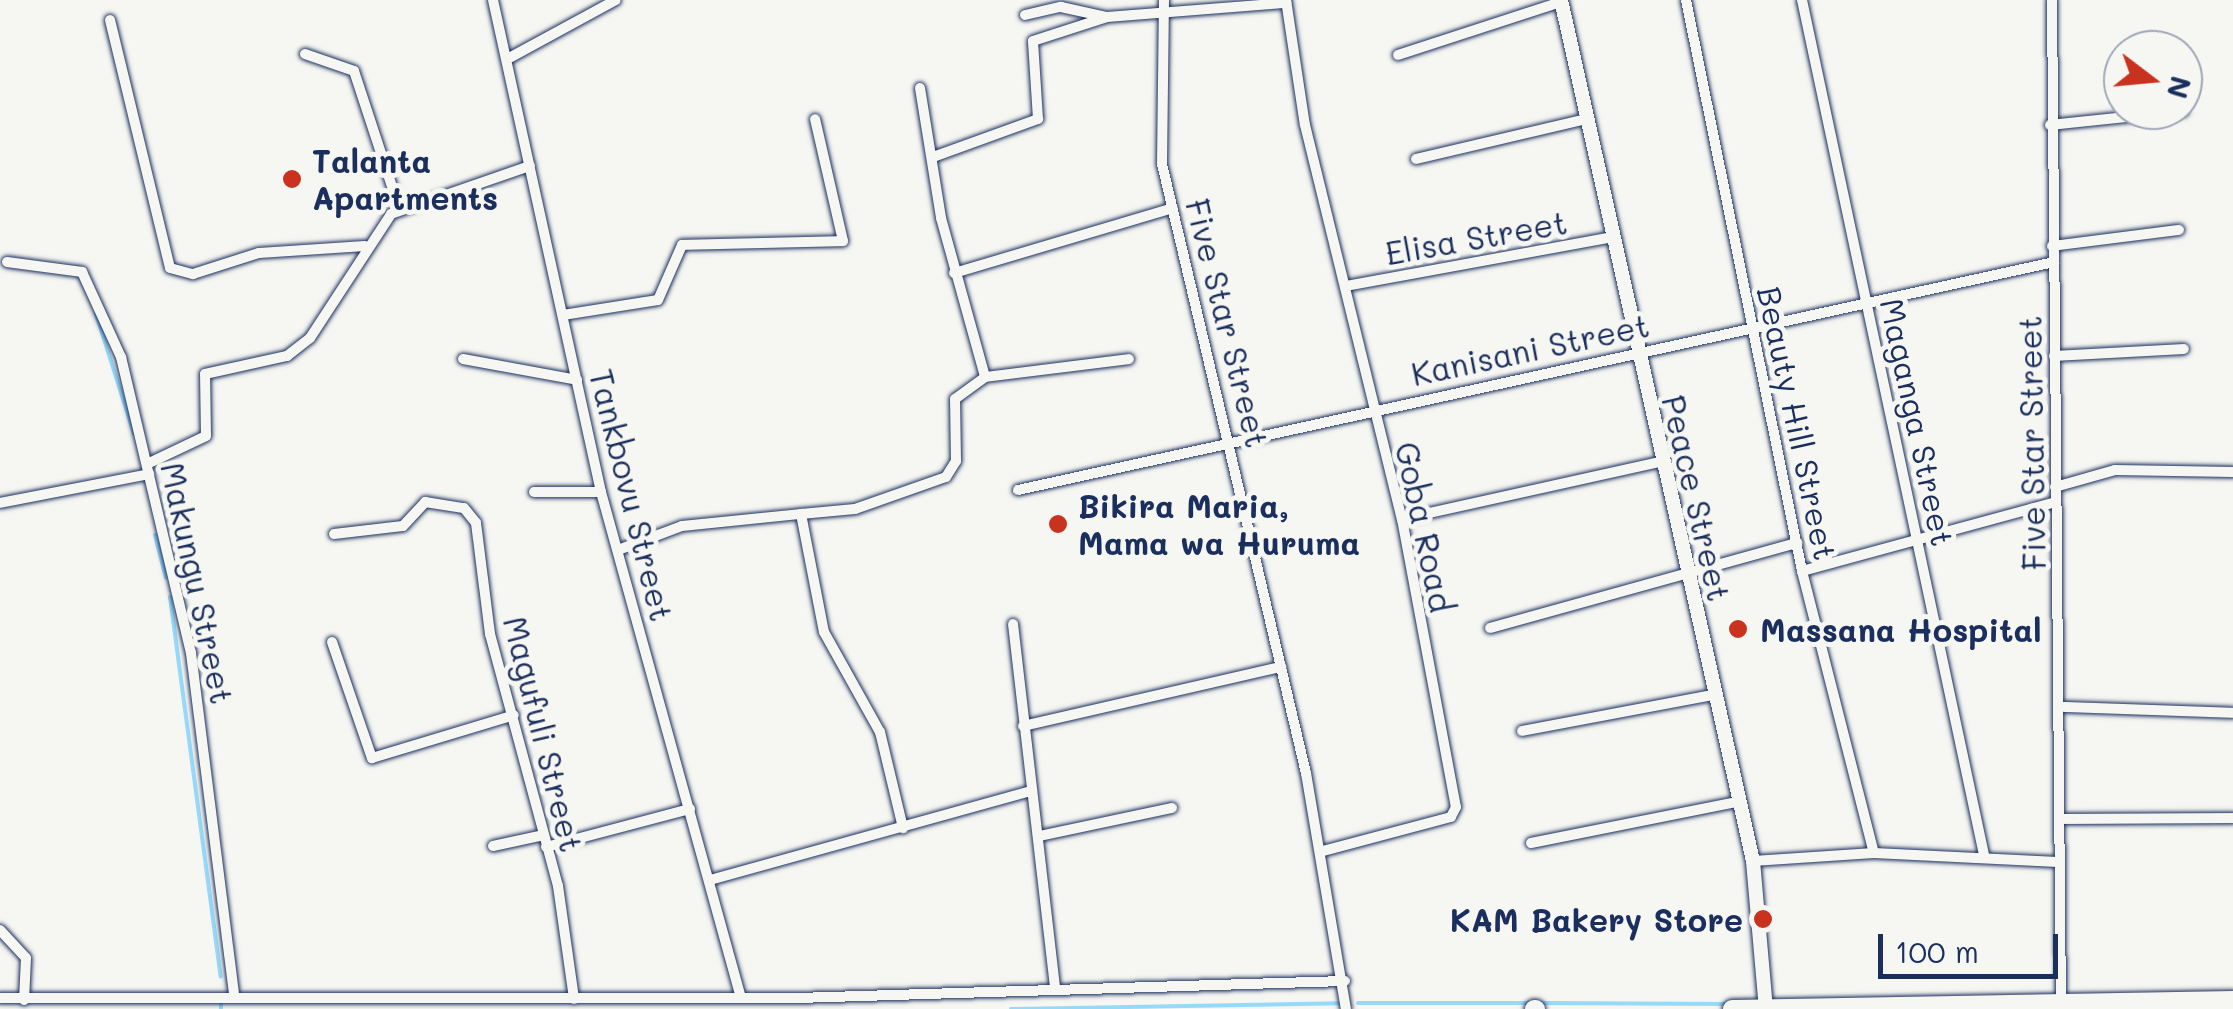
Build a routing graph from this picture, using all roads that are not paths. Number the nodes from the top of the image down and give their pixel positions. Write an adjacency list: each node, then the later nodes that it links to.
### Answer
1 (493, 0): 15 (street, Tankbovu Street)
2 (616, 0): 15 (street)
3 (1164, 0): 10 (street, Five Star Street)
4 (1686, 0): 36 (street, Beauty Hill Street)
5 (1802, 0): 34 (street, Maganga Street)
6 (2052, 0): 20 (street, Five Star Street)
7 (1561, 1): 14 (street); 18 (street, Peace Street)
8 (1286, 2): 10 (street); 33 (street, Goba Road)
9 (1025, 15): 11 (street)
10 (1163, 16): 11 (street); 25 (street, Five Star Street)
11 (1107, 17): 21 (street)
12 (110, 20): 28 (street)
13 (305, 54): 24 (street)
14 (1398, 55)
15 (511, 57): 23 (street, Tankbovu Street)
16 (920, 88): 21 (street)
17 (815, 119): 35 (street)
18 (1586, 120): 22 (street); 27 (street, Peace Street)
19 (2103, 120): 20 (street)
20 (2050, 126): 29 (street, Five Star Street)
21 (933, 156): 32 (street)
22 (1416, 159)
23 (530, 166): 24 (street); 35 (street, Tankbovu Street)
24 (399, 208): 28 (street)
25 (1173, 208): 32 (street); 45 (street, Five Star Street)
26 (2179, 230): 29 (street)
27 (1614, 238): 33 (street, Elisa Street); 38 (street, Peace Street)
28 (365, 246): 47 (street)
29 (2052, 246): 31 (street, Five Star Street)
30 (7, 262): 47 (street, Makungu Street)
31 (2054, 262): 34 (street, Kanisani Street); 39 (street, Five Star Street)
32 (954, 273): 42 (street)
33 (1346, 286): 44 (street, Goba Road)
34 (1866, 304): 36 (street, Kanisani Street); 58 (street, Maganga Street)
35 (563, 315): 43 (street, Tankbovu Street)
36 (1752, 328): 38 (street, Kanisani Street); 59 (street, Beauty Hill Street)
37 (2184, 349): 39 (street)
38 (1636, 351): 44 (street, Kanisani Street); 46 (street, Peace Street)
39 (2054, 356): 49 (street, Five Star Street)
40 (463, 358): 43 (street)
41 (1129, 359): 42 (street)
42 (985, 377): 55 (street)
43 (577, 380): 52 (street, Tankbovu Street)
44 (1374, 409): 45 (street, Kanisani Street); 56 (street, Goba Road)
45 (1233, 440): 50 (street, Kanisani Street); 66 (street, Five Star Street)
46 (1660, 462): 56 (street); 61 (street, Peace Street)
47 (148, 469): 53 (street); 93 (street, Makungu Street)
48 (2233, 472): 49 (street)
49 (2056, 487): 54 (street, Five Star Street)
50 (1018, 490)
51 (534, 492): 52 (street)
52 (602, 492): 60 (street, Tankbovu Street)
53 (0, 503)
54 (2053, 503): 58 (street); 68 (street, Five Star Street)
55 (801, 514): 60 (street); 79 (street)
56 (1402, 519): 84 (street, Goba Road)
57 (334, 534): 70 (street, Magufuli Street)
58 (1918, 536): 62 (street); 86 (street, Maganga Street)
59 (1797, 542): 61 (street); 62 (street, Beauty Hill Street)
60 (618, 550): 75 (street, Tankbovu Street)
61 (1685, 570): 64 (street); 67 (street, Peace Street)
62 (1802, 571): 85 (street, Beauty Hill Street)
63 (1013, 624): 71 (street)
64 (1490, 628)
65 (332, 642): 70 (street)
66 (1281, 667): 71 (street); 84 (street, Five Star Street)
67 (1712, 695): 72 (street); 74 (street, Peace Street)
68 (2064, 707): 69 (street); 78 (street, Five Star Street)
69 (2233, 714)
70 (514, 715): 81 (street, Magufuli Street)
71 (1023, 726): 73 (street)
72 (1522, 731)
73 (1031, 791): 79 (street); 80 (street)
74 (1736, 802): 82 (street); 87 (street, Peace Street)
75 (690, 808): 81 (street); 89 (street, Tankbovu Street)
76 (1172, 808): 80 (street)
77 (2233, 818): 78 (street)
78 (2062, 819): 88 (street, Five Star Street)
79 (903, 828): 89 (street)
80 (1038, 836): 92 (street)
81 (545, 841): 83 (street); 96 (street, Magufuli Street)
82 (1532, 843)
83 (493, 846)
84 (1322, 851): 91 (street, Five Star Street)
85 (1874, 853): 86 (street); 87 (street)
86 (1984, 855): 88 (street)
87 (1753, 861): 103 (street, Peace Street)
88 (2058, 862): 100 (street, Five Star Street)
89 (710, 880): 95 (street, Tankbovu Street)
90 (0, 930): 97 (street)
91 (1345, 981): 92 (street); 101 (street, Five Star Street)
92 (1055, 990): 95 (street)
93 (234, 992): 96 (street); 97 (street)
94 (0, 998): 97 (street)
95 (741, 998): 99 (street)
96 (574, 999): 99 (street)
97 (24, 1000)
98 (2233, 1000): 100 (highway)
99 (698, 1004)
100 (2061, 1004): 103 (highway)
101 (1346, 1009)
102 (1732, 1009): 103 (highway)
103 (1766, 1009)

